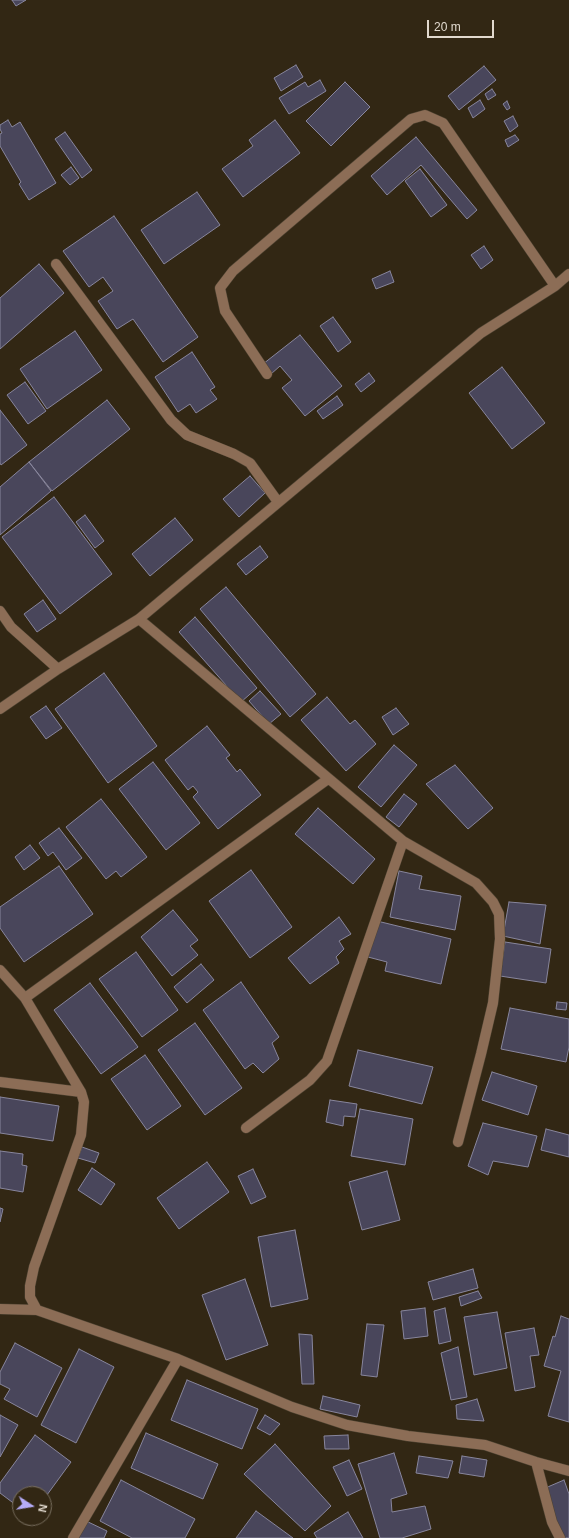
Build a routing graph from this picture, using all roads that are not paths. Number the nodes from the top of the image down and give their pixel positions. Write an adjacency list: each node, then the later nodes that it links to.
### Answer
1 (56, 264): 5 (street)
2 (569, 274): 3 (street)
3 (555, 286): 4 (street); 5 (street)
4 (267, 374)
5 (278, 502): 7 (street)
6 (0, 610): 8 (street)
7 (139, 619): 8 (street); 10 (street)
8 (58, 669): 9 (street)
9 (0, 709)
10 (328, 779): 11 (street); 13 (street)
11 (403, 841): 16 (street); 17 (street)
12 (0, 970): 13 (street)
13 (25, 998): 15 (street)
14 (0, 1082): 15 (street)
15 (81, 1092): 19 (street)
16 (246, 1128)
17 (458, 1142)
18 (0, 1308): 19 (street)
19 (37, 1310): 20 (street)
20 (178, 1359): 21 (street); 23 (street)
21 (536, 1462): 22 (street); 24 (street)
22 (569, 1471)
23 (73, 1538)
24 (560, 1538)

